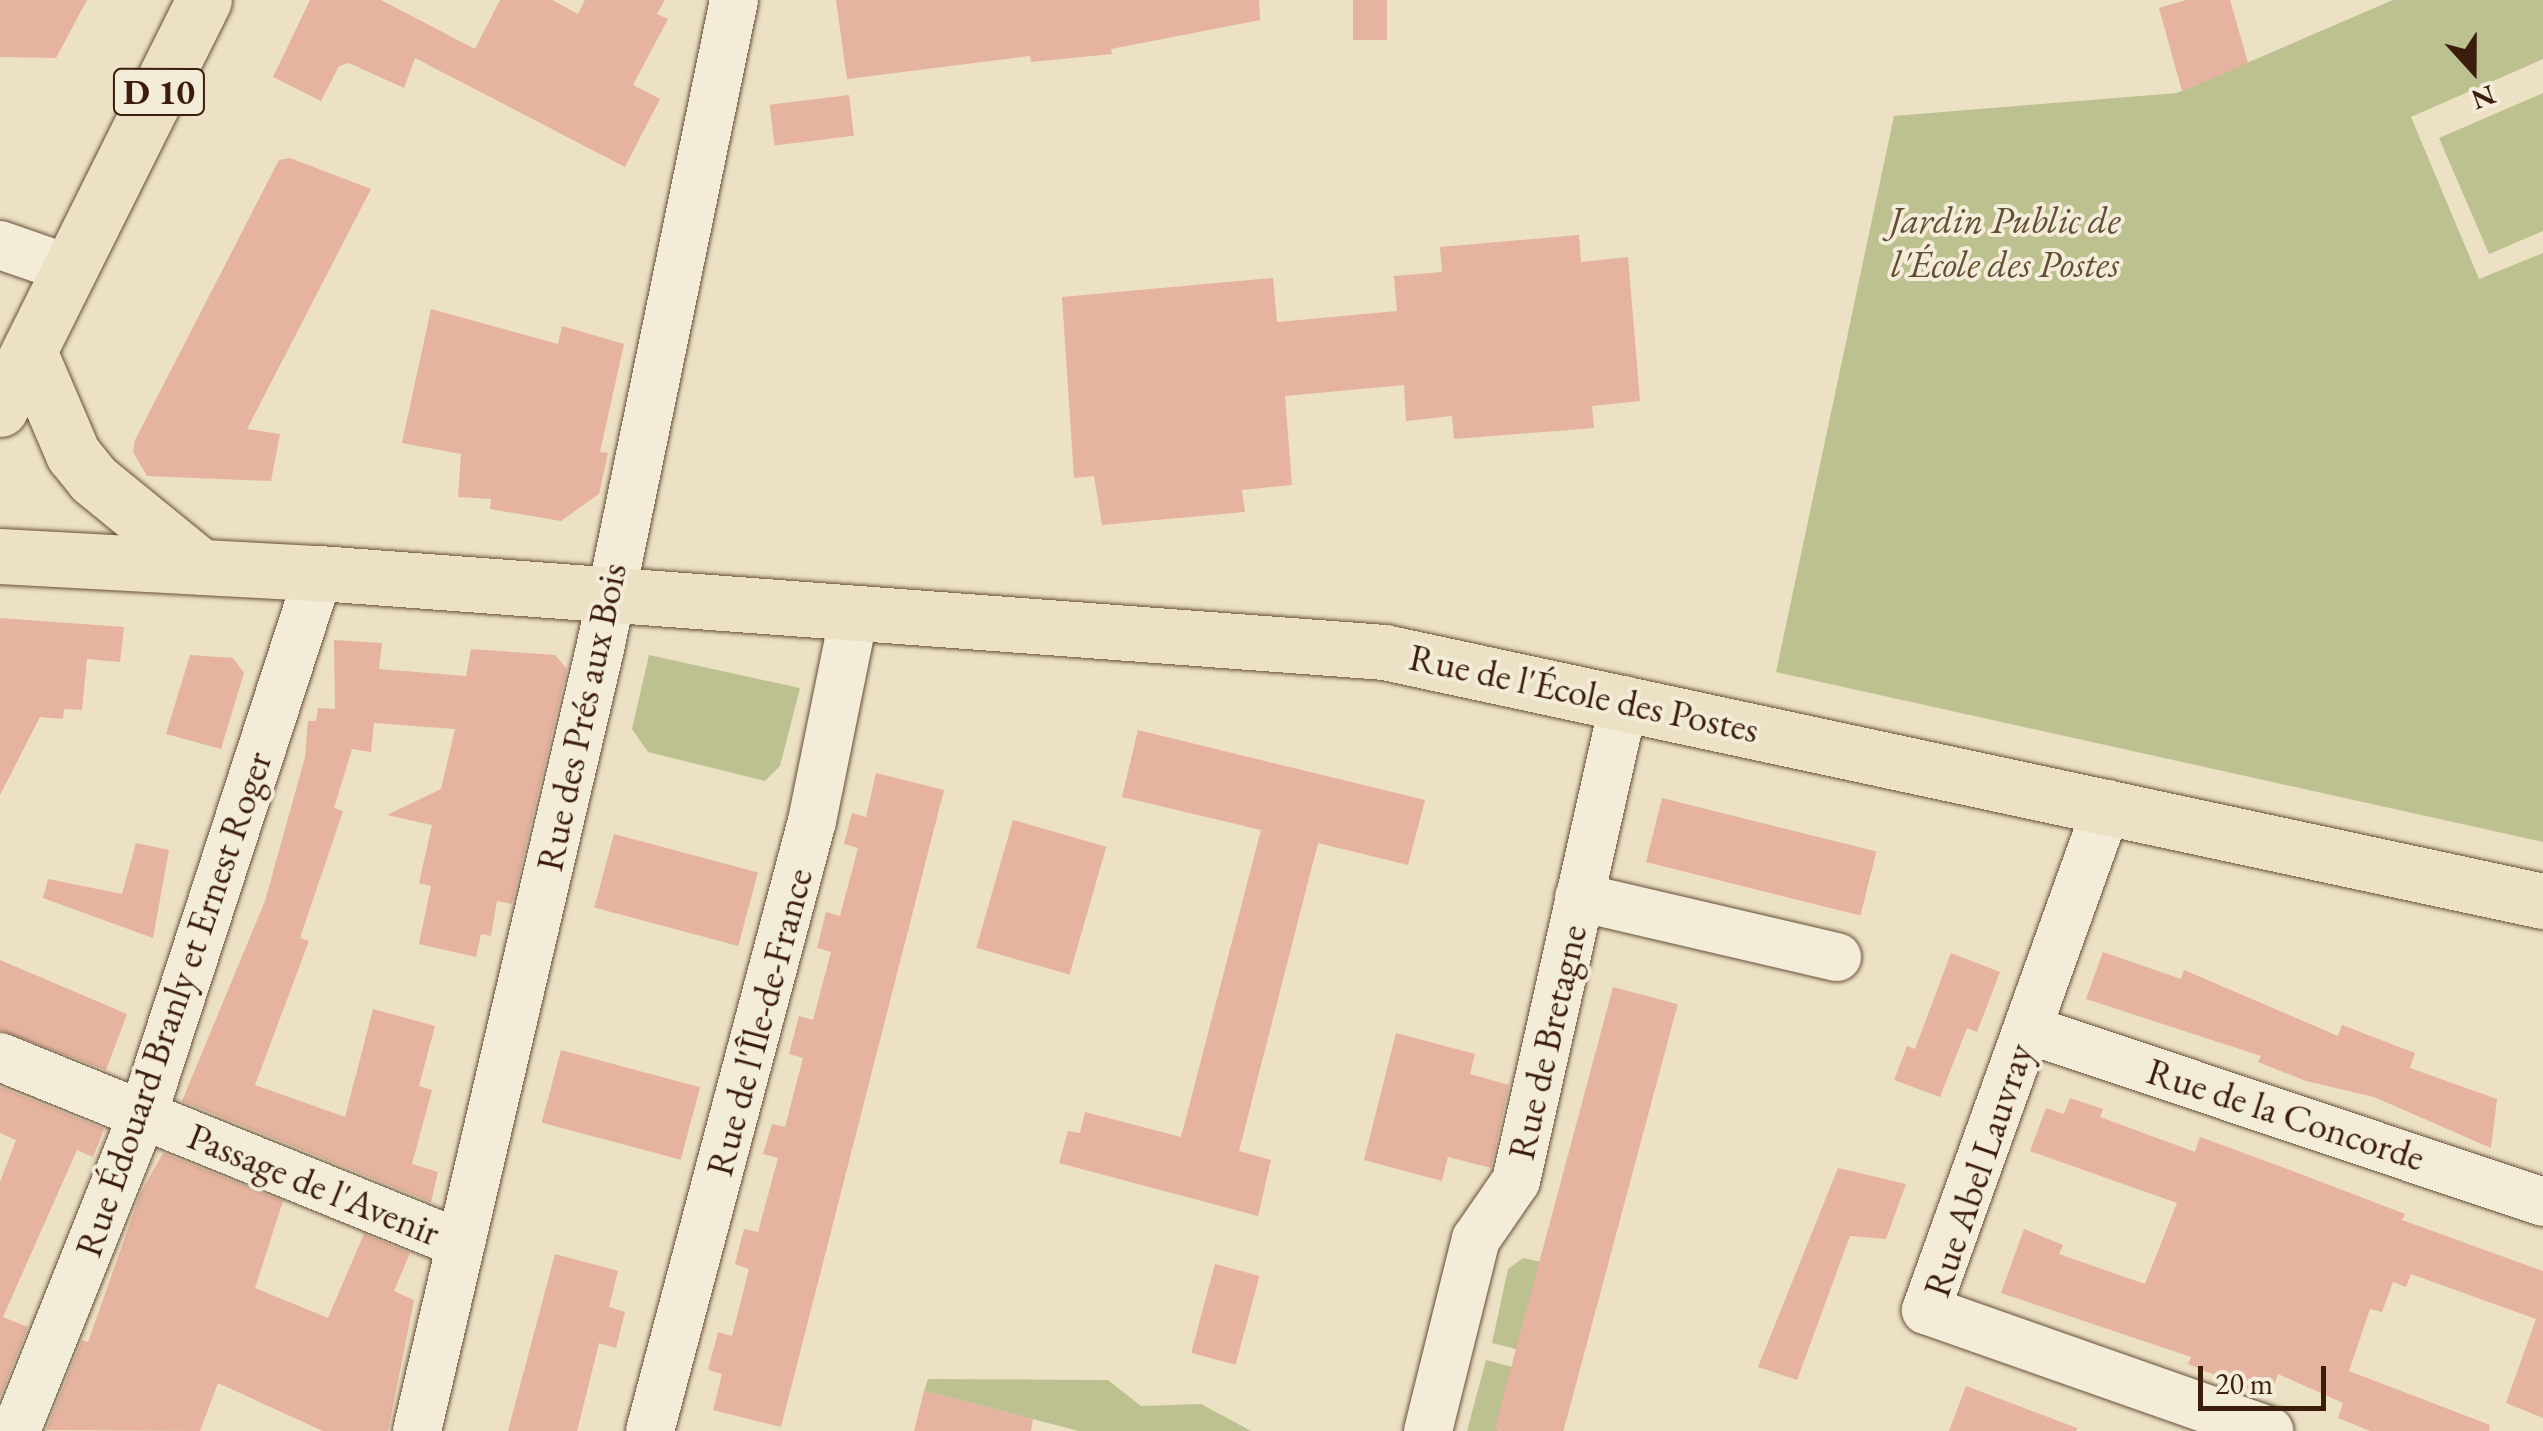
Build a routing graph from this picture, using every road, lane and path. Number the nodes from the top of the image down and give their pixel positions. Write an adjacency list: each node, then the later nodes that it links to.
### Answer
1 (734, 0): 10 (street, Rue des Prés aux Bois)
2 (188, 6): 4 (main road, D 10)
3 (0, 245): 4 (street)
4 (72, 270): 5 (main road, D 10)
5 (31, 356): 6 (main road, D 10); 8 (main road)
6 (0, 409)
7 (0, 556): 8 (main road, Rue de l'École des Postes)
8 (201, 567): 9 (main road, Rue de l'École des Postes)
9 (318, 573): 10 (main road, Rue de l'École des Postes); 19 (street, Rue Édouard Branly et Ernest Roger)
10 (610, 599): 11 (main road, Rue de l'École des Postes); 21 (street, Rue des Prés aux Bois)
11 (855, 610): 12 (main road, Rue de l'École des Postes); 22 (street, Rue de l'Île-de-France)
12 (1624, 700): 13 (main road, Rue de l'École des Postes); 14 (street, Rue de Bretagne)
13 (2108, 804): 15 (main road, Rue de l'École des Postes); 17 (street, Rue Abel Lauvray)
14 (1579, 897): 16 (street); 25 (street, Rue de Bretagne)
15 (2543, 901)
16 (1837, 957)
17 (2027, 1028): 20 (street, Rue de la Concorde); 26 (street, Rue Abel Lauvray)
18 (0, 1058): 19 (street, Passage de l'Avenir)
19 (143, 1114): 21 (street, Passage de l'Avenir); 23 (street, Rue Édouard Branly et Ernest Roger)
20 (2543, 1202)
21 (461, 1244): 24 (street, Rue des Prés aux Bois)
22 (662, 1428)
23 (16, 1431)
24 (418, 1431)
25 (1428, 1431)
26 (2268, 1431)

